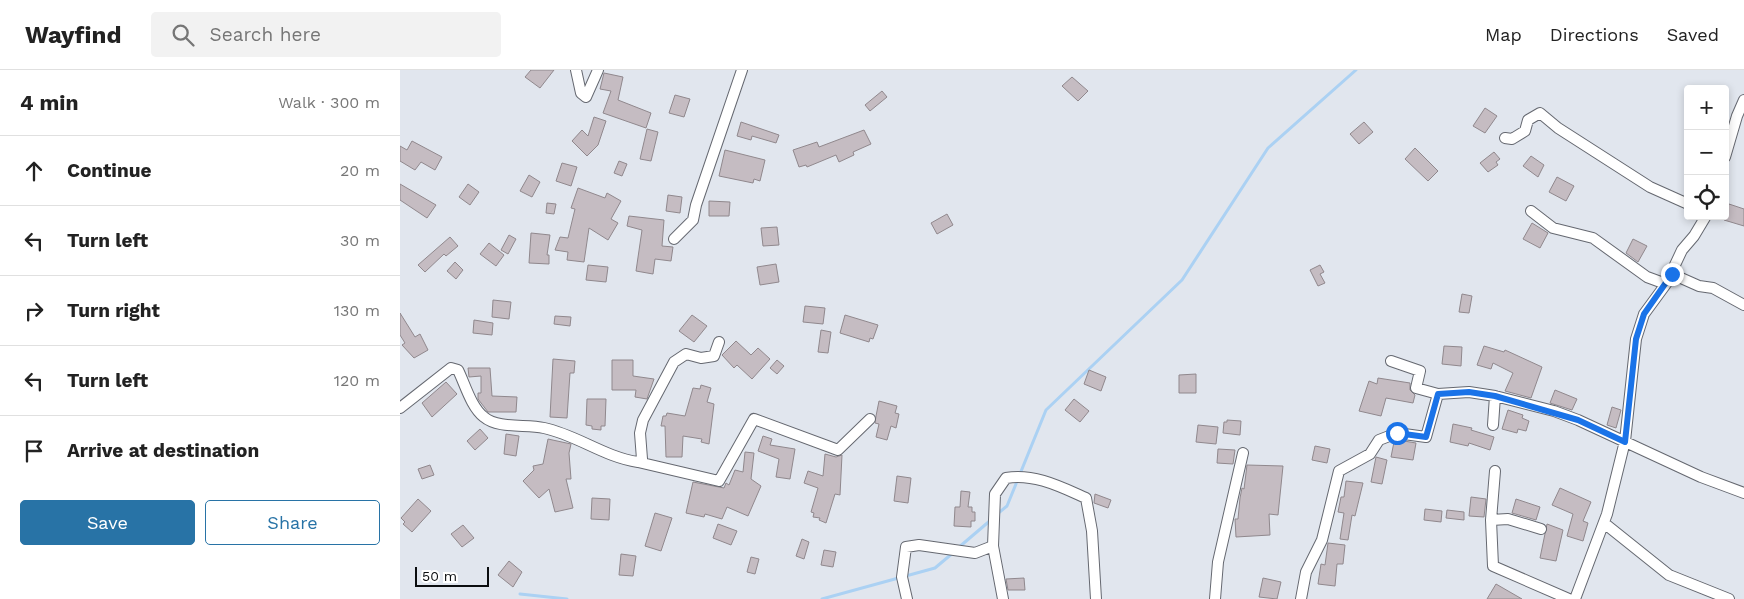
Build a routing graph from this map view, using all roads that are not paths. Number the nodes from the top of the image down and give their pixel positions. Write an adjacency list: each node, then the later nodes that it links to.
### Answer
1 (576, 70): 2 (street)
2 (598, 70)
3 (742, 70): 10 (street)
4 (1744, 100): 6 (street)
5 (1505, 138): 7 (street)
6 (1729, 142)
7 (1684, 202)
8 (1531, 211): 12 (street)
9 (1703, 220): 11 (street)
10 (674, 239)
11 (1672, 274): 12 (street); 13 (street)
12 (1666, 284): 21 (street)
13 (1744, 306)
14 (719, 342): 23 (street)
15 (1392, 361): 16 (street)
16 (1438, 394): 17 (street); 34 (street)
17 (1495, 396): 20 (street); 21 (street)
18 (400, 408): 23 (street)
19 (870, 419): 23 (street)
20 (1493, 425)
21 (1625, 442): 25 (street); 27 (street)
22 (1243, 453): 33 (street)
23 (638, 462)
24 (1495, 471): 26 (street)
25 (1744, 493)
26 (1491, 520): 28 (street); 35 (street)
27 (1604, 522): 36 (street); 37 (street)
28 (1541, 529)
29 (993, 546): 30 (street); 31 (street); 32 (street)
30 (906, 599)
31 (1003, 599)
32 (1096, 599)
33 (1215, 599)
34 (1301, 599)
35 (1569, 599)
36 (1575, 599)
37 (1730, 599)

